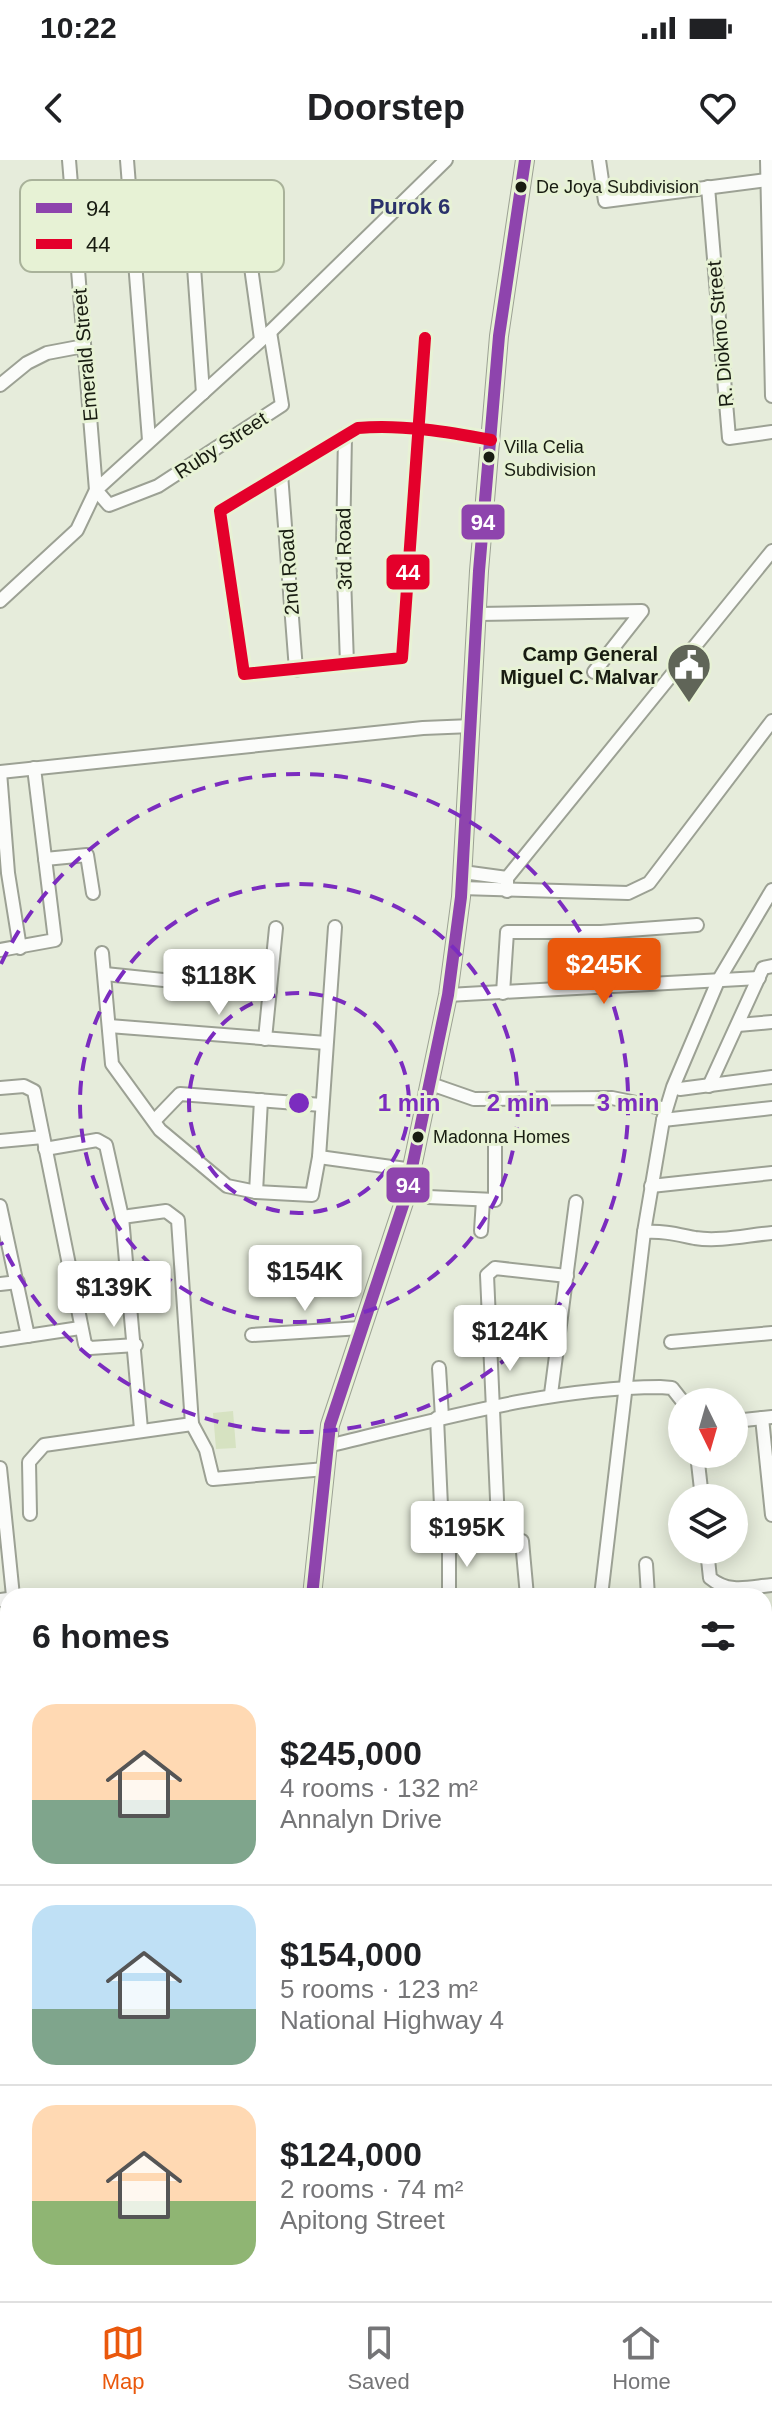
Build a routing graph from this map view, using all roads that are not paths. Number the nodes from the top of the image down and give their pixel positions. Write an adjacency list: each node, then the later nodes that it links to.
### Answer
1 (127, 160): 6 (street)
2 (446, 160): 13 (street)
3 (525, 160): 23 (main road)
4 (599, 160): 8 (street)
5 (767, 160): 7 (street)
6 (129, 180)
7 (767, 180): 8 (street); 18 (street)
8 (708, 187): 20 (street, R. Diokno Street)
9 (78, 272): 15 (street, Emerald Street)
10 (136, 272): 22 (street)
11 (194, 272): 17 (street)
12 (254, 272): 13 (street)
13 (266, 336): 17 (street); 25 (street, Ruby Street)
14 (425, 338): 19 (street)
15 (84, 346): 16 (street); 25 (street, Emerald Street)
16 (0, 385)
17 (203, 393): 22 (street)
18 (772, 396)
19 (421, 431): 21 (street); 23 (street); 29 (street)
20 (772, 432)
21 (345, 435): 24 (street); 29 (street, 3rd Road)
22 (149, 440): 25 (street)
23 (491, 440): 28 (main road)
24 (281, 474): 30 (street, 2nd Road); 30 (street)
25 (96, 490): 27 (street)
26 (772, 551): 38 (street)
27 (0, 601)
28 (478, 614): 31 (street); 33 (main road)
29 (347, 664): 30 (street)
30 (296, 670)
31 (594, 672)
32 (772, 721): 38 (street)
33 (472, 726): 34 (street); 37 (main road)
34 (34, 768): 35 (street); 36 (street)
35 (0, 772): 45 (street)
36 (45, 859): 40 (street); 45 (street)
37 (462, 880): 38 (street); 53 (main road)
38 (507, 884)
39 (772, 890): 41 (street)
40 (93, 893)
41 (767, 903): 50 (street)
42 (697, 925): 52 (street)
43 (335, 927): 58 (street)
44 (276, 928): 51 (street)
45 (20, 948): 46 (street)
46 (0, 950)
47 (102, 953): 49 (street)
48 (764, 971): 50 (street); 55 (street)
49 (105, 974): 51 (street); 56 (street)
50 (718, 981): 52 (street); 67 (street)
51 (270, 991): 57 (street)
52 (503, 993): 53 (street)
53 (448, 995): 60 (main road)
54 (772, 1022): 55 (street)
55 (738, 1025): 61 (street)
56 (109, 1026): 57 (street); 68 (street)
57 (265, 1039): 58 (street)
58 (326, 1043): 65 (street)
59 (772, 1077): 61 (street)
60 (431, 1084): 67 (street); 73 (main road)
61 (709, 1086): 63 (street)
62 (0, 1088): 70 (street)
63 (680, 1089)
64 (261, 1100): 65 (street); 68 (street); 76 (street)
65 (322, 1105): 72 (street)
66 (772, 1108): 67 (street)
67 (664, 1114): 75 (street)
68 (155, 1120): 76 (street)
69 (0, 1141): 70 (street)
70 (44, 1143): 81 (street); 89 (street)
71 (495, 1143): 78 (street)
72 (319, 1157): 73 (street); 76 (street)
73 (413, 1170): 77 (main road)
74 (772, 1173): 75 (street)
75 (651, 1186): 84 (street)
76 (256, 1192)
77 (406, 1196): 78 (street); 90 (main road)
78 (483, 1200): 83 (street)
79 (576, 1202): 86 (street)
80 (0, 1206): 82 (street)
81 (122, 1217): 96 (street); 104 (street)
82 (2, 1228): 87 (street)
83 (481, 1231)
84 (644, 1232): 85 (street); 98 (street)
85 (772, 1233)
86 (567, 1276): 100 (street); 101 (street)
87 (18, 1282): 88 (street); 93 (street)
88 (0, 1284)
89 (80, 1328): 93 (street); 96 (street)
90 (361, 1328): 92 (street); 106 (main road)
91 (772, 1333): 95 (street)
92 (252, 1335)
93 (28, 1336): 94 (street)
94 (0, 1340)
95 (671, 1342)
96 (136, 1345): 105 (street)
97 (439, 1368): 102 (street)
98 (624, 1387): 99 (street); 100 (street); 124 (street)
99 (672, 1388)
100 (551, 1394): 101 (street)
101 (493, 1404): 102 (street); 112 (street)
102 (440, 1417): 106 (street); 113 (street)
103 (767, 1418): 110 (street)
104 (192, 1424): 105 (street); 107 (street)
105 (141, 1429): 109 (street)
106 (327, 1446): 107 (main road)
107 (325, 1469): 121 (main road)
108 (0, 1471): 111 (street)
109 (30, 1514)
110 (772, 1515)
111 (2, 1517): 116 (street)
112 (498, 1522)
113 (442, 1528)
114 (449, 1541): 122 (street)
115 (522, 1541): 123 (street)
116 (5, 1557): 120 (street)
117 (646, 1564): 125 (street)
118 (708, 1564): 126 (street)
119 (772, 1585): 127 (street)
120 (9, 1588)
121 (313, 1588)
122 (449, 1588)
123 (526, 1588)
124 (602, 1588)
125 (648, 1588)
126 (723, 1588)
127 (746, 1588)

